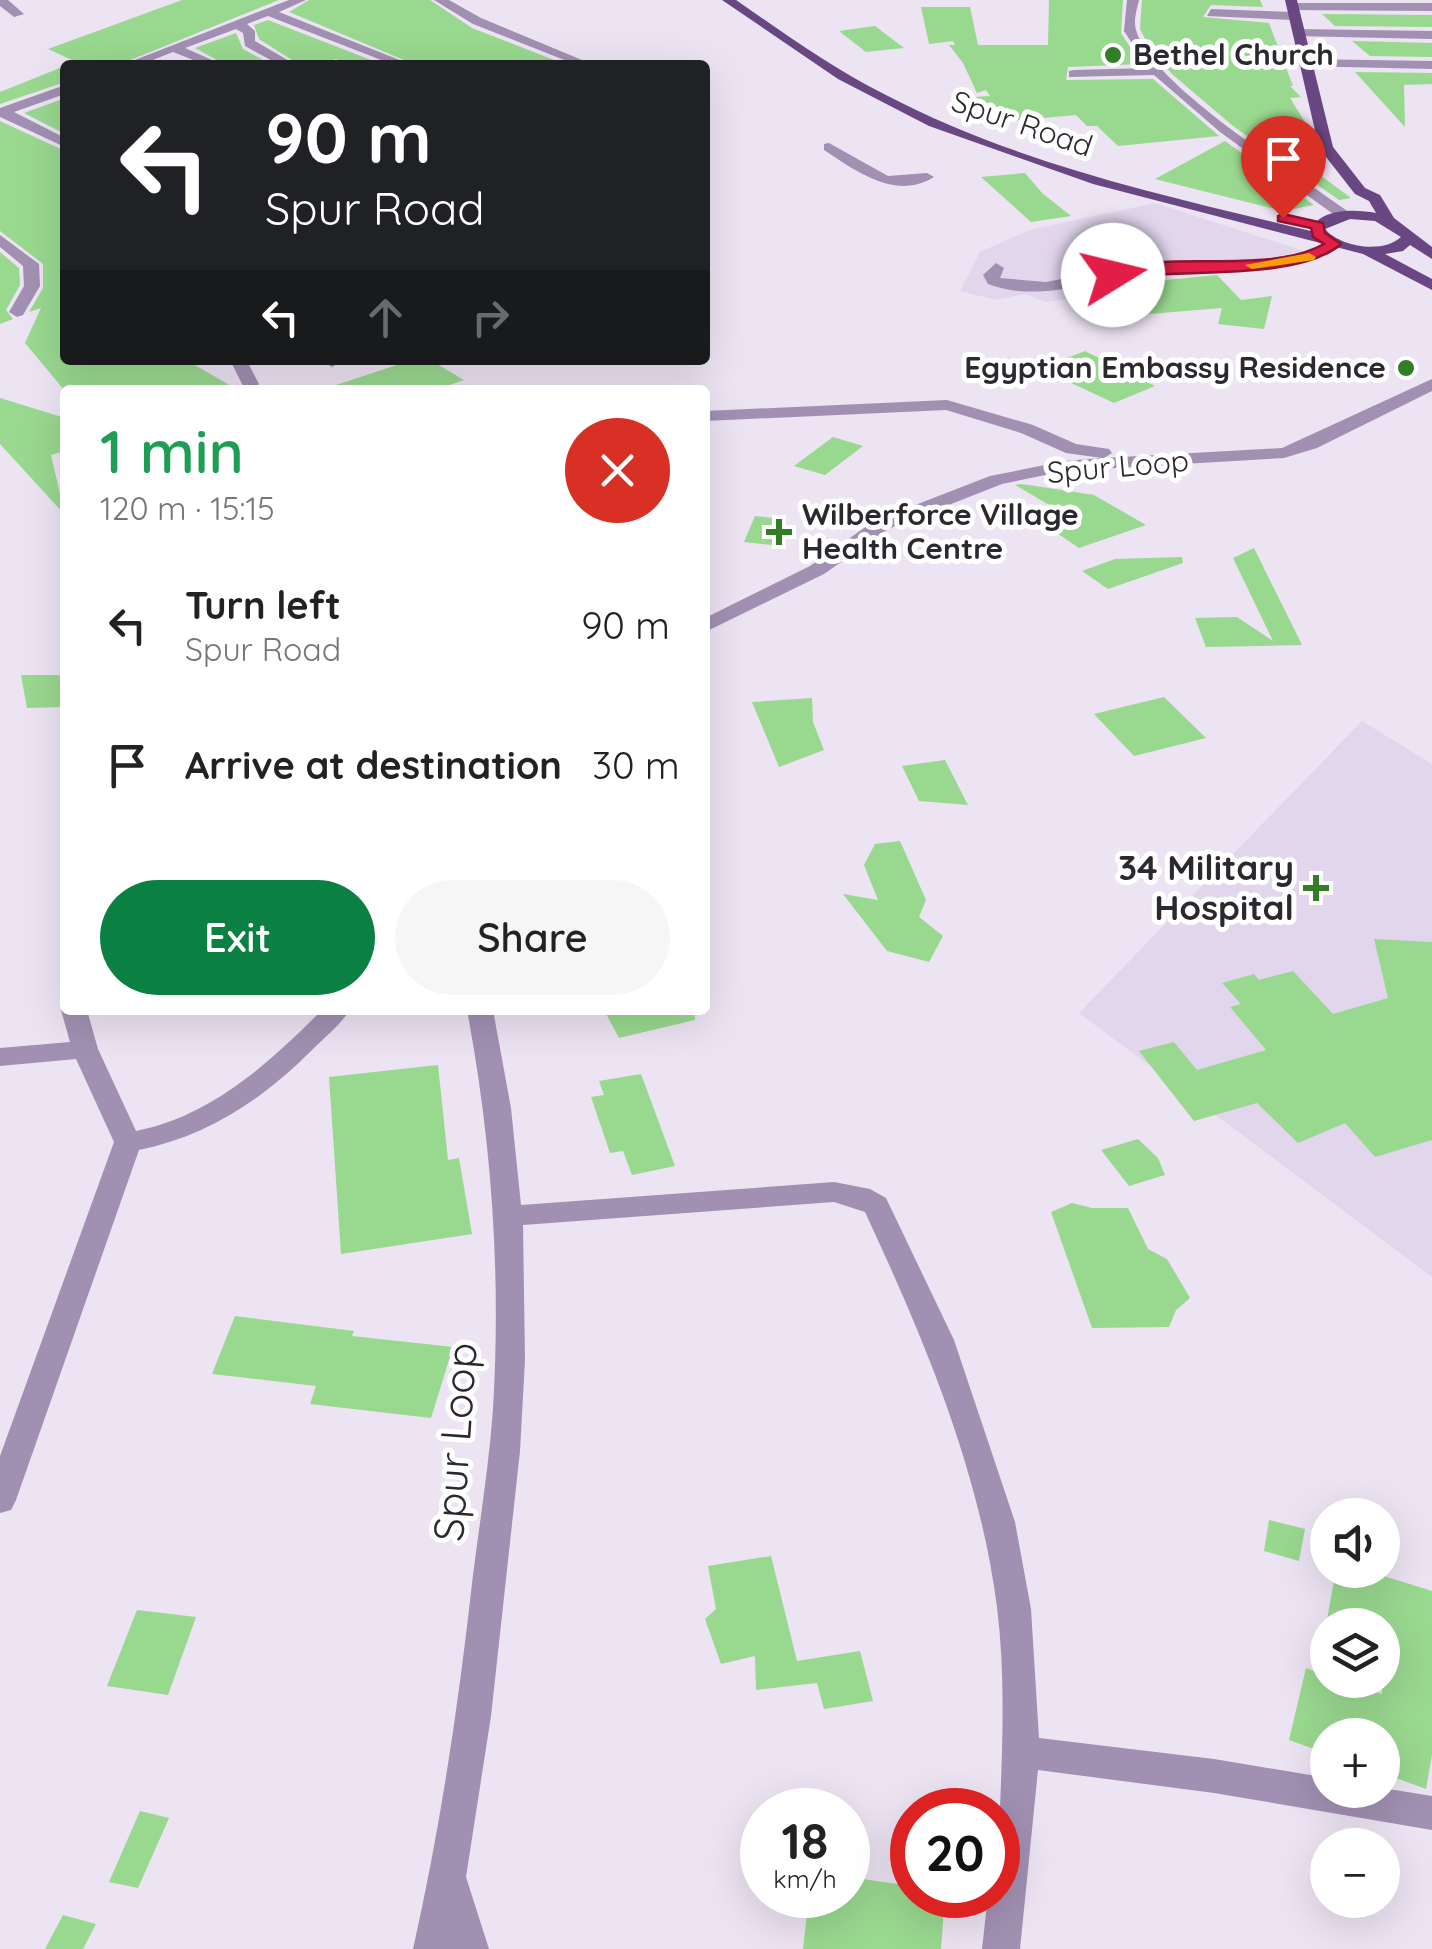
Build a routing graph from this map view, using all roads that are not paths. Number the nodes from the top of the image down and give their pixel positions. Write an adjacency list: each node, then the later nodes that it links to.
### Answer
1 (0, 0): 11 (street)
2 (300, 0): 9 (street)
3 (440, 0): 20 (street)
4 (728, 0): 31 (main road, Spur Road)
5 (749, 0): 31 (main road, Spur Road)
6 (1132, 0): 23 (street)
7 (1292, 7): 8 (street); 10 (street); 13 (main road)
8 (1432, 7)
9 (268, 12): 12 (street); 19 (street)
10 (1211, 13)
11 (18, 14)
12 (237, 24): 15 (street); 18 (street)
13 (1298, 33): 14 (street); 21 (main road)
14 (1432, 35)
15 (174, 48): 16 (street); 17 (street)
16 (142, 60)
17 (204, 60)
18 (281, 60)
19 (393, 60)
20 (576, 60)
21 (1304, 63): 22 (street); 33 (main road)
22 (1432, 65)
23 (1160, 71): 24 (street); 34 (street)
24 (1074, 74)
25 (60, 91): 26 (street)
26 (37, 100): 27 (street); 28 (street)
27 (60, 108)
28 (2, 112): 29 (street)
29 (60, 141)
30 (829, 148): 32 (street)
31 (1103, 176): 36 (main road, Spur Road)
32 (927, 177)
33 (1360, 190): 34 (main road); 35 (main road)
34 (1350, 216): 35 (main road); 36 (main road)
35 (1388, 221): 37 (main road)
36 (1325, 236): 39 (main road, Spur Road); 41 (street)
37 (1409, 237): 39 (main road); 40 (main road)
38 (0, 240): 43 (street)
39 (1368, 251): 42 (main road)
40 (1432, 254)
41 (996, 268)
42 (1432, 285)
43 (17, 312)
44 (240, 365): 45 (street)
45 (250, 384)
46 (1432, 384): 48 (street, Spur Loop)
47 (710, 416): 48 (street)
48 (1167, 460): 49 (street, Spur Loop)
49 (710, 624)
50 (75, 1015): 53 (street)
51 (332, 1015): 55 (street)
52 (481, 1015): 56 (street, Spur Loop)
53 (85, 1049): 54 (street); 55 (street)
54 (0, 1057)
55 (128, 1142): 57 (street)
56 (508, 1216): 58 (street); 60 (street, Spur Loop)
57 (0, 1500)
58 (1022, 1752): 59 (street); 63 (street)
59 (1432, 1813)
60 (448, 1880): 61 (street, Spur Loop); 62 (street, Spur Loop)
61 (432, 1949)
62 (470, 1949)
63 (1001, 1949)

